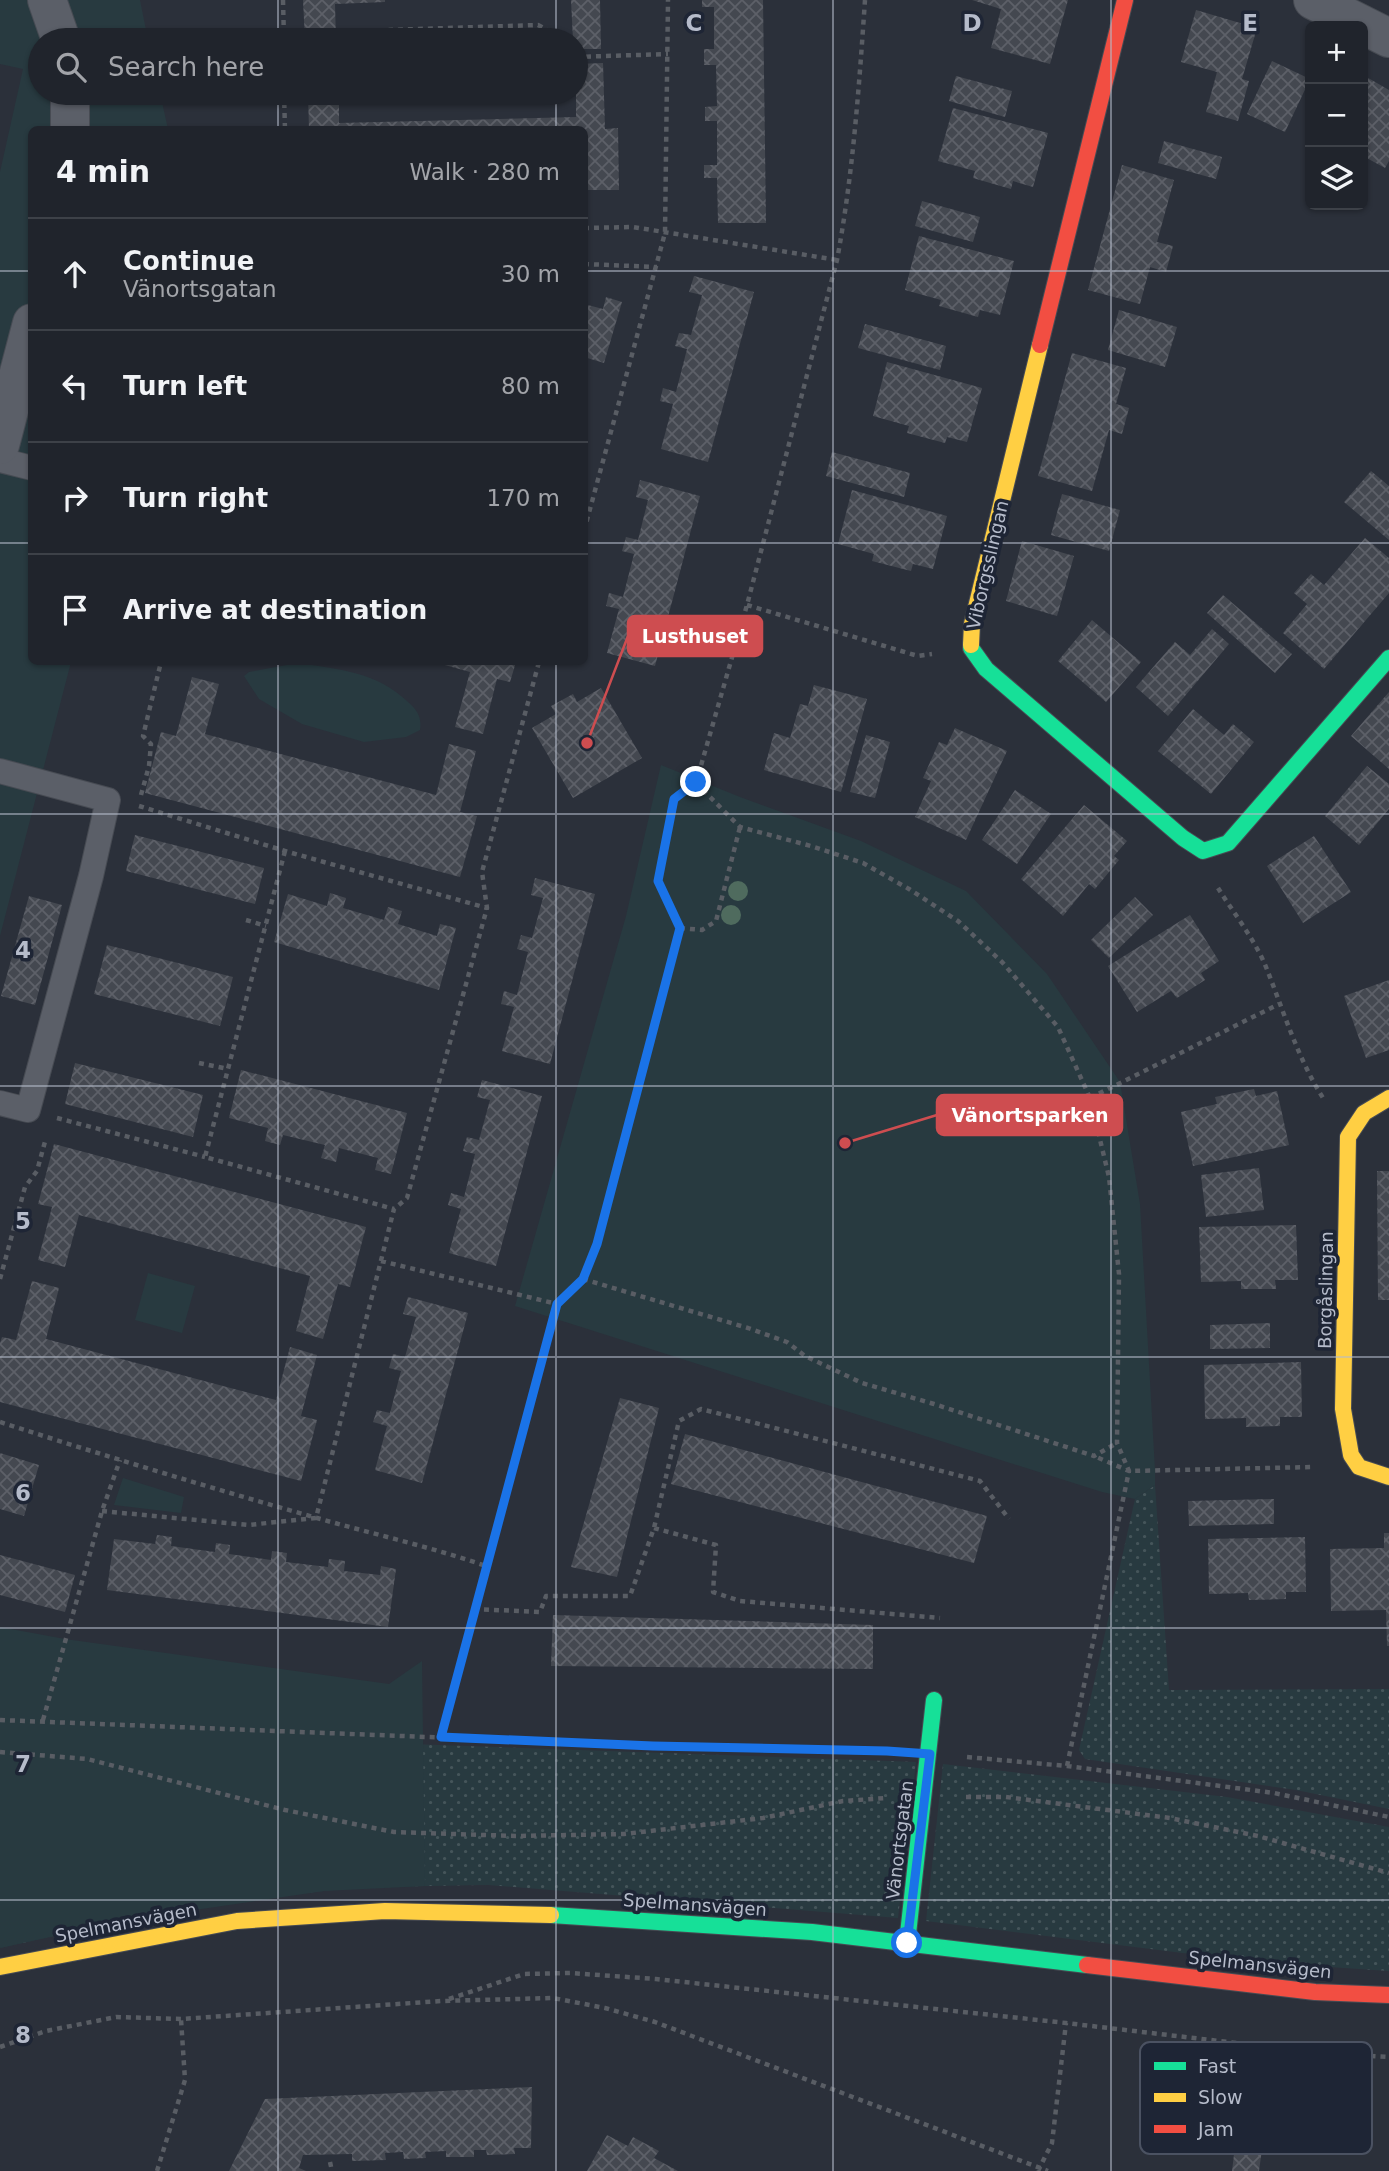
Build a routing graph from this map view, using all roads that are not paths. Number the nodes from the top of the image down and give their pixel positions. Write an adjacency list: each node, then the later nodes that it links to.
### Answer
1 (47, 0): 4 (street)
2 (1125, 0): 12 (street, Viborgsslingan)
3 (1313, 0): 5 (street)
4 (57, 28)
5 (1389, 38)
6 (70, 105): 7 (street)
7 (70, 126)
8 (28, 338): 9 (street)
9 (0, 445)
10 (0, 460): 11 (lane)
11 (28, 467)
12 (1389, 658)
13 (0, 771): 15 (lane)
14 (1389, 1098): 16 (street, Borgåslingan)
15 (0, 1103)
16 (1389, 1477)
17 (934, 1700): 18 (street, Vänortsgatan)
18 (907, 1943): 19 (street, Spelmansvägen); 20 (street, Spelmansvägen)
19 (0, 1967)
20 (1389, 1995)

